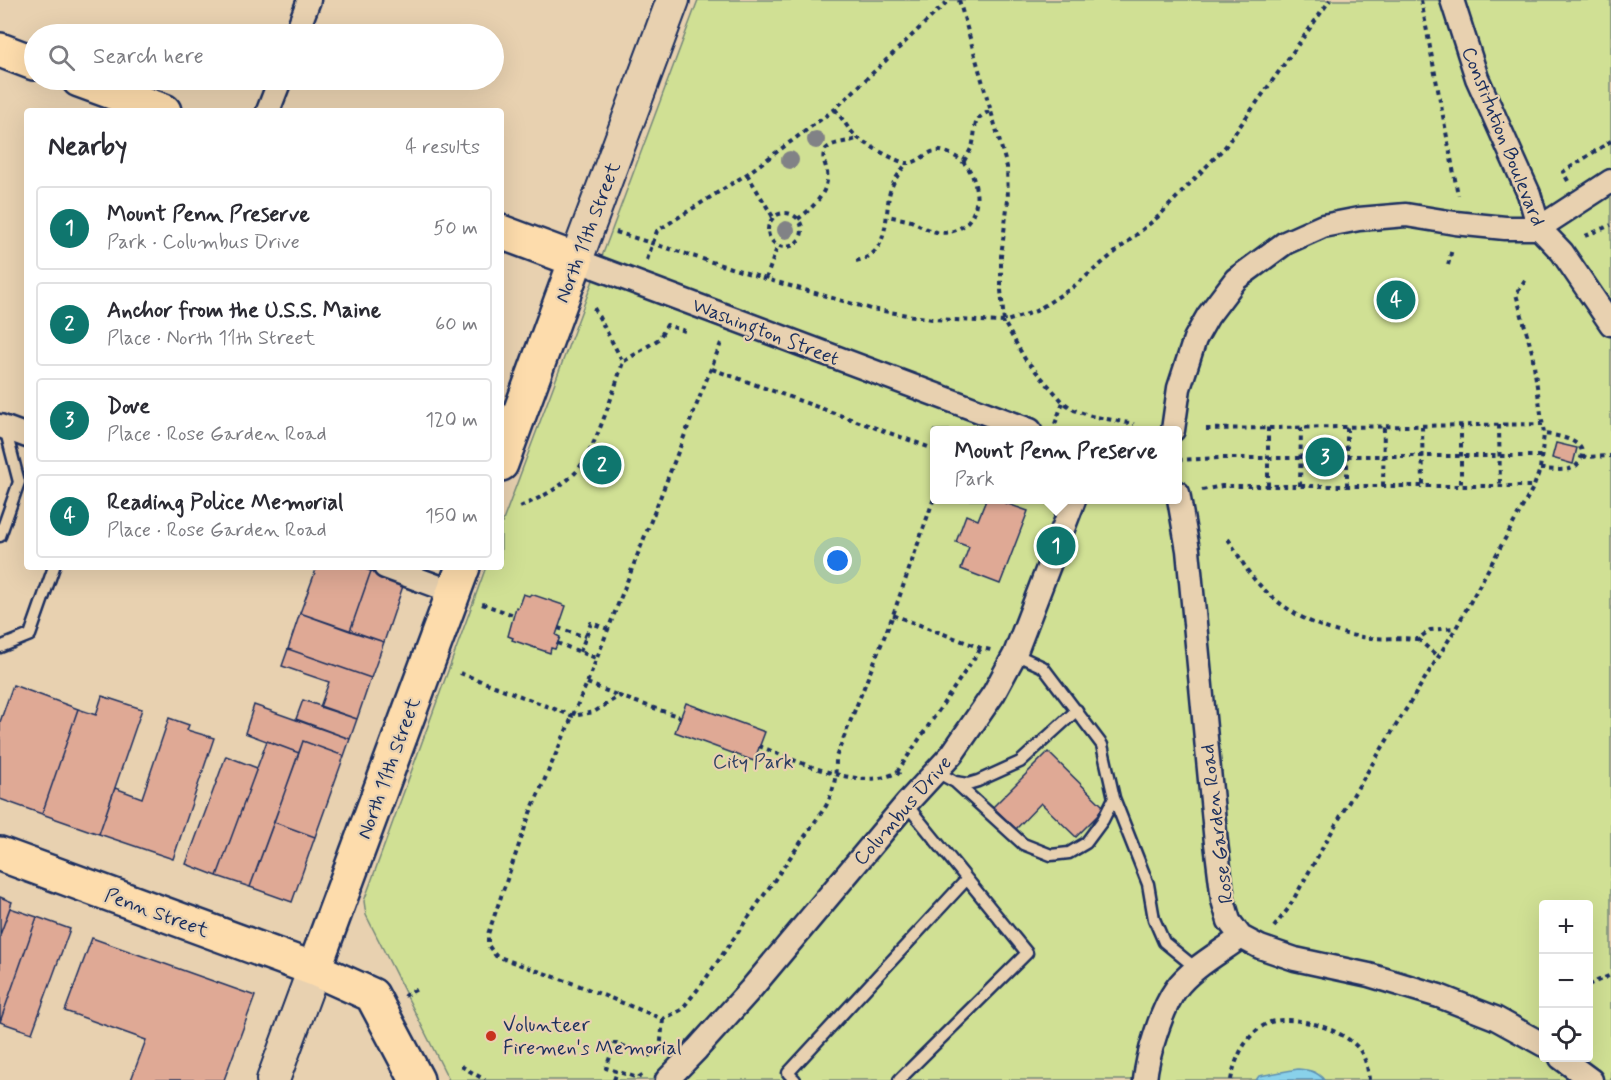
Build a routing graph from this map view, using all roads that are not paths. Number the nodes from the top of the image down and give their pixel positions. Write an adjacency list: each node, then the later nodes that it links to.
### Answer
1 (309, 0): 4 (street)
2 (673, 0): 14 (street, North 11th Street)
3 (1452, 0): 12 (street, Constitution Boulevard)
4 (300, 24)
5 (0, 50): 6 (main road)
6 (24, 59)
7 (106, 90): 9 (main road)
8 (276, 90): 10 (street)
9 (156, 108)
10 (269, 108)
11 (1611, 181): 12 (street)
12 (1539, 228): 15 (street, Constitution Boulevard); 17 (street)
13 (504, 233): 14 (main road, Washington Street)
14 (576, 260): 16 (street, Washington Street); 20 (main road, North 11th Street)
15 (1611, 324)
16 (1019, 426)
17 (1174, 426)
18 (2, 427): 19 (street); 21 (lane)
19 (24, 435)
20 (504, 457)
21 (23, 484): 24 (lane)
22 (1072, 504): 29 (street, Columbus Drive)
23 (1180, 504): 37 (street, Rose Garden Road)
24 (0, 536)
25 (53, 570): 28 (lane)
26 (402, 570): 27 (street)
27 (458, 580): 38 (main road, North 11th Street)
28 (0, 647)
29 (1016, 654): 30 (lane); 31 (street, Columbus Drive)
30 (1077, 710): 32 (lane); 34 (lane)
31 (935, 771): 32 (lane); 33 (street, Columbus Drive)
32 (955, 782): 34 (lane)
33 (912, 797): 36 (lane); 42 (street, Columbus Drive)
34 (1114, 798): 39 (lane)
35 (0, 854): 38 (main road, Penn Street)
36 (967, 879): 45 (lane); 46 (lane)
37 (1250, 942): 39 (street); 40 (street)
38 (314, 969): 43 (street); 44 (main road, Penn Street)
39 (1197, 969): 47 (street)
40 (1539, 1042)
41 (1567, 1062): 48 (street)
42 (657, 1068)
43 (273, 1080)
44 (417, 1080)
45 (795, 1080)
46 (899, 1080)
47 (1145, 1080)
48 (1592, 1080)

